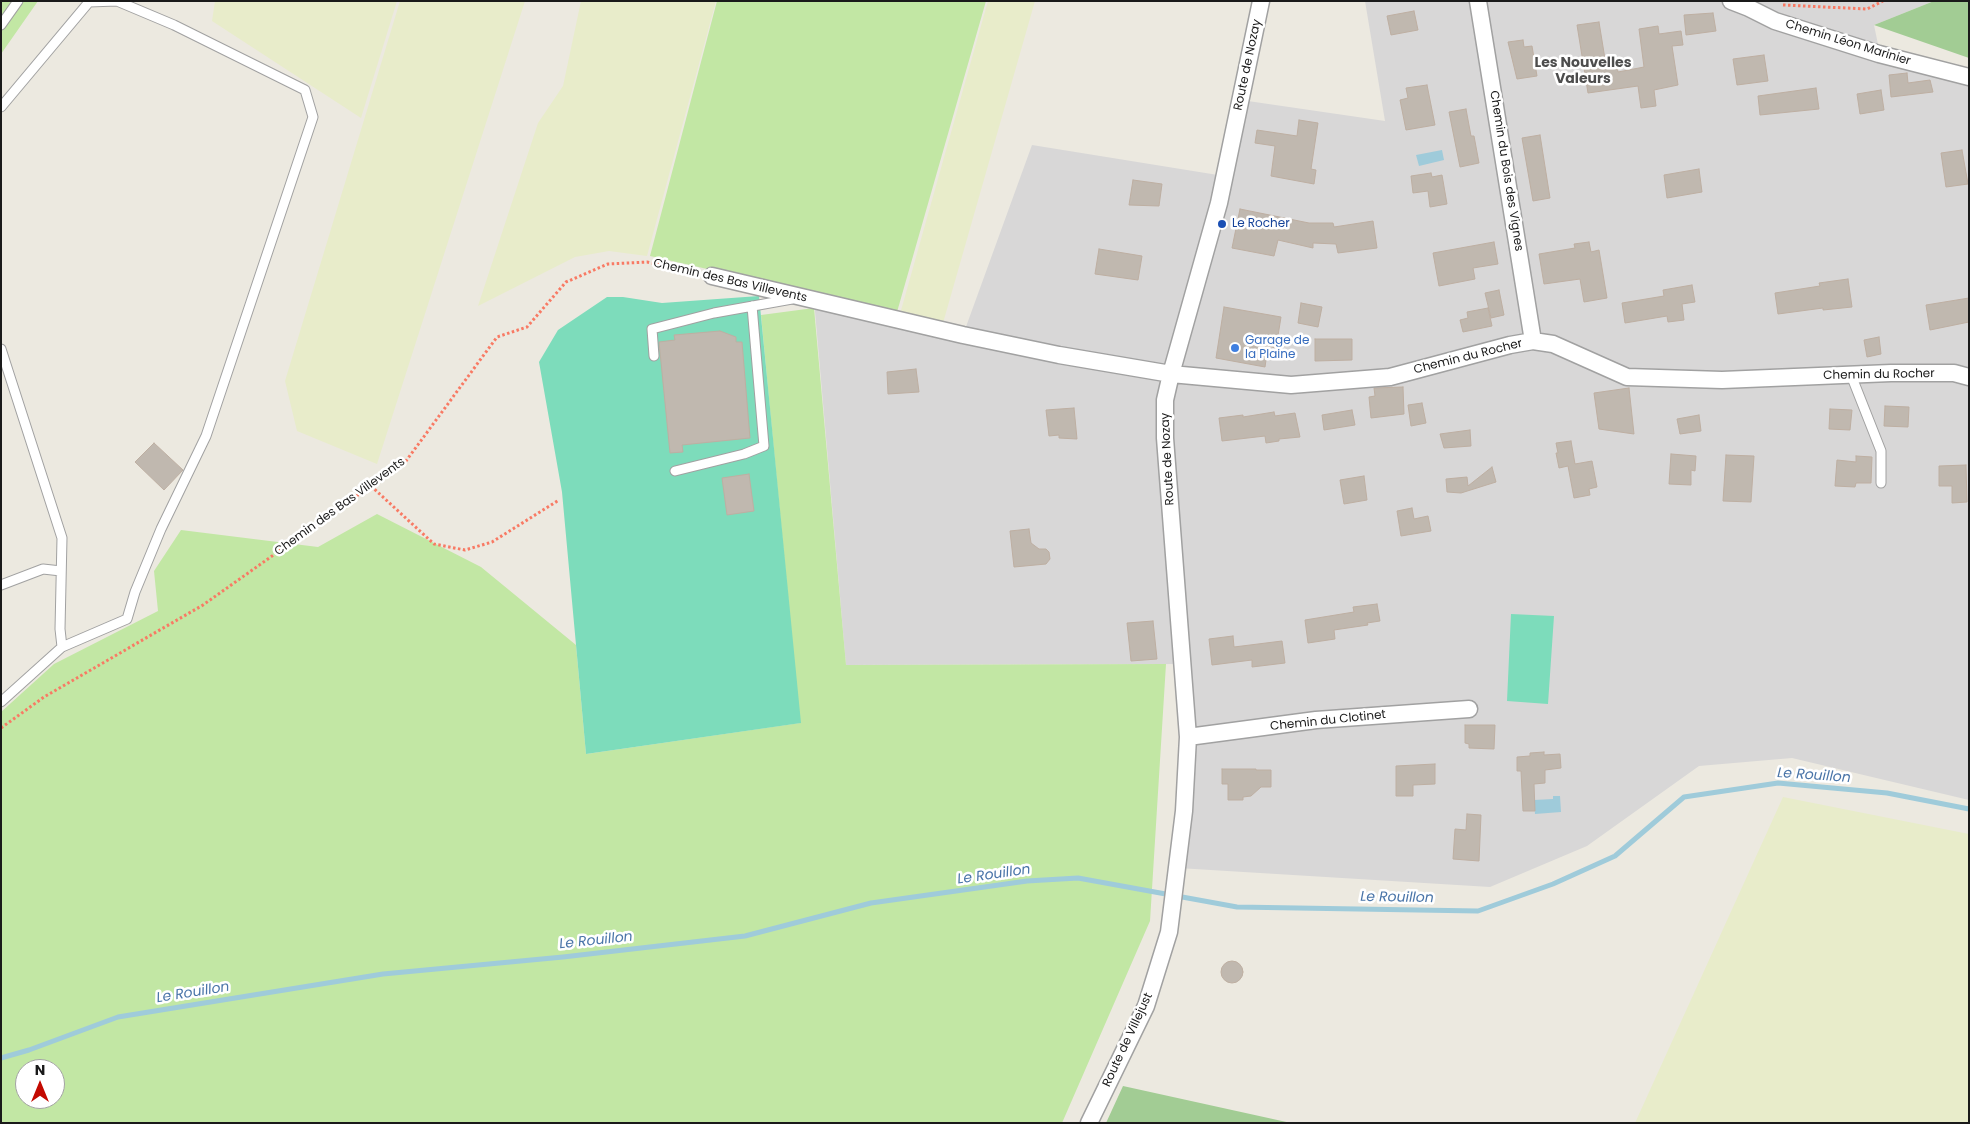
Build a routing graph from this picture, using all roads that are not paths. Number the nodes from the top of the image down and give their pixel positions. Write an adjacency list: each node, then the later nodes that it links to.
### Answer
1 (18, 1): 5 (lane)
2 (1261, 1): 14 (street, Route de Nozay)
3 (1478, 1): 11 (street, Chemin du Bois des Vignes)
4 (1731, 1): 6 (street, Chemin Léon Marinier)
5 (1, 25)
6 (1969, 77)
7 (1, 107): 21 (lane)
8 (712, 276): 9 (street, Chemin des Bas Villevents)
9 (802, 297): 10 (lane); 14 (street, Chemin des Bas Villevents)
10 (752, 306): 13 (lane); 17 (lane)
11 (1533, 341): 14 (street, Chemin du Rocher); 15 (street, Chemin du Rocher)
12 (1, 349): 19 (lane)
13 (654, 356)
14 (1170, 374): 24 (street, Route de Nozay)
15 (1851, 375): 16 (street, Chemin du Rocher); 18 (lane)
16 (1969, 377)
17 (675, 471)
18 (1881, 483)
19 (61, 571): 20 (lane); 21 (lane)
20 (1, 584)
21 (62, 647): 22 (lane)
22 (1, 702)
23 (1469, 709): 24 (street, Chemin du Clotinet)
24 (1188, 737): 25 (street, Route de Nozay)
25 (1178, 868): 26 (street, Route de Villejust)
26 (1089, 1123)

